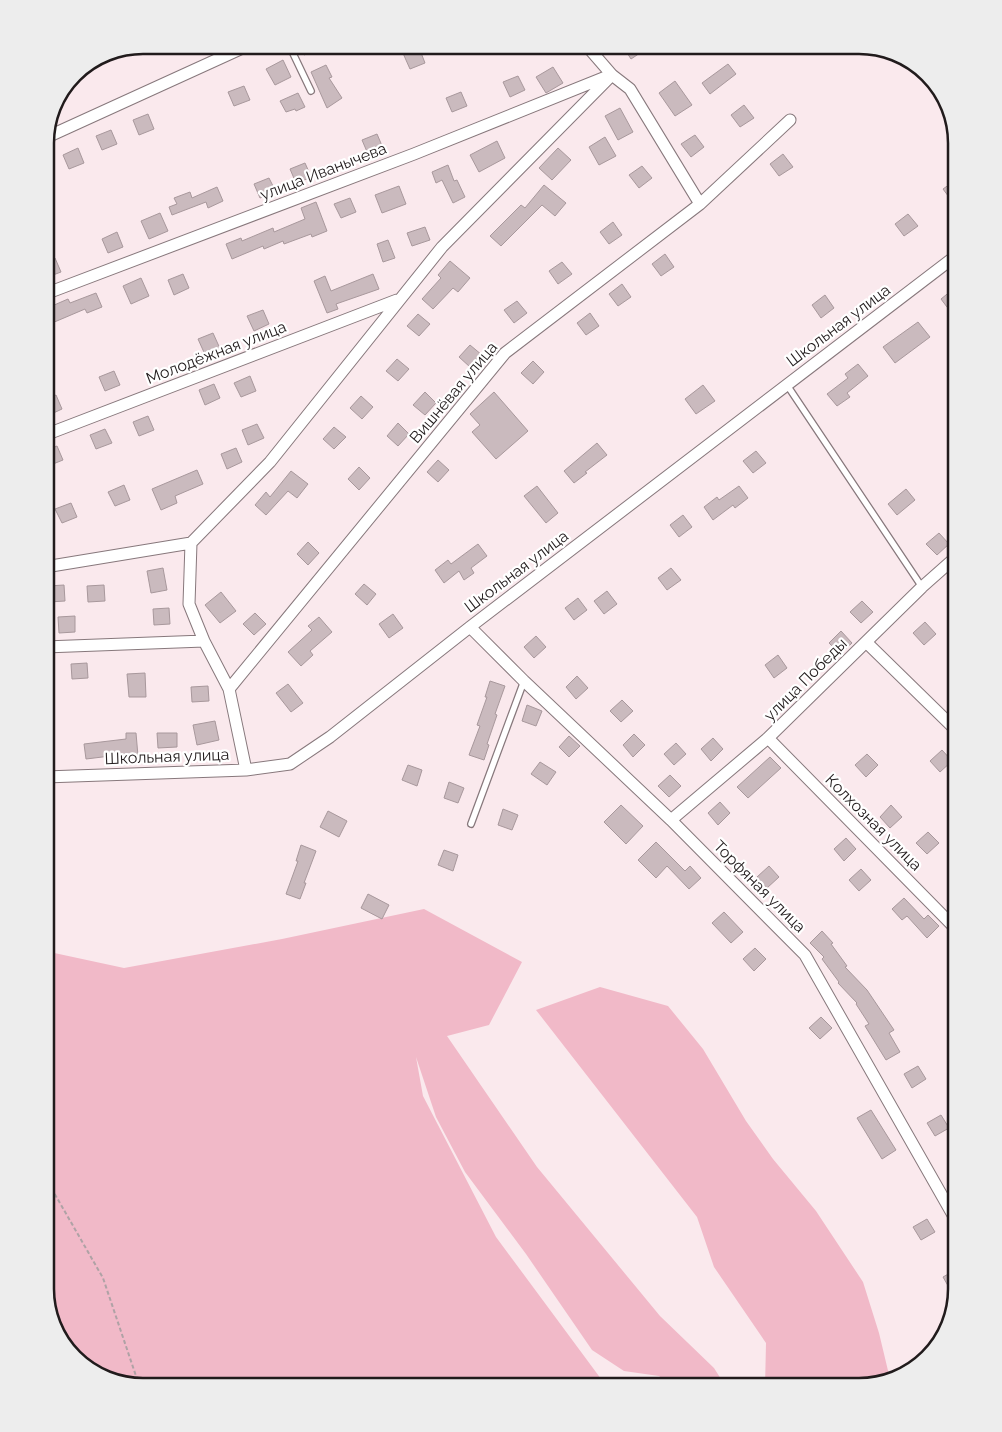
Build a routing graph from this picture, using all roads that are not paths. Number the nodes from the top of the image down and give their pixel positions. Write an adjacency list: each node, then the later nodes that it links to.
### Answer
1 (229, 54): 7 (street)
2 (293, 54): 5 (lane)
3 (594, 54): 4 (street)
4 (612, 75): 8 (street); 10 (street, улица Иванычева); 11 (street)
5 (310, 91)
6 (790, 120): 8 (street, Вишнёвая улица)
7 (55, 134)
8 (700, 204): 23 (street, Вишнёвая улица)
9 (948, 262): 12 (street, Школьная улица)
10 (54, 291)
11 (399, 300): 13 (street, Молодёжная улица); 14 (street)
12 (787, 385): 17 (lane); 18 (street, Школьная улица)
13 (54, 432)
14 (191, 543): 16 (street); 19 (street)
15 (948, 564): 17 (street, улица Победы)
16 (54, 566)
17 (922, 587): 20 (street, улица Победы)
18 (470, 627): 22 (street, Торфяная улица); 26 (street, Школьная улица)
19 (204, 641): 21 (street); 23 (street)
20 (866, 642): 24 (street); 25 (street, улица Победы)
21 (54, 647)
22 (524, 681): 28 (street, Торфяная улица); 29 (lane)
23 (229, 689): 26 (street)
24 (948, 722)
25 (768, 738): 28 (street, улица Победы); 30 (street, Колхозная улица)
26 (246, 770): 27 (street, Школьная улица)
27 (54, 777)
28 (671, 820): 31 (street, Торфяная улица)
29 (471, 824)
30 (948, 921)
31 (948, 1206)

